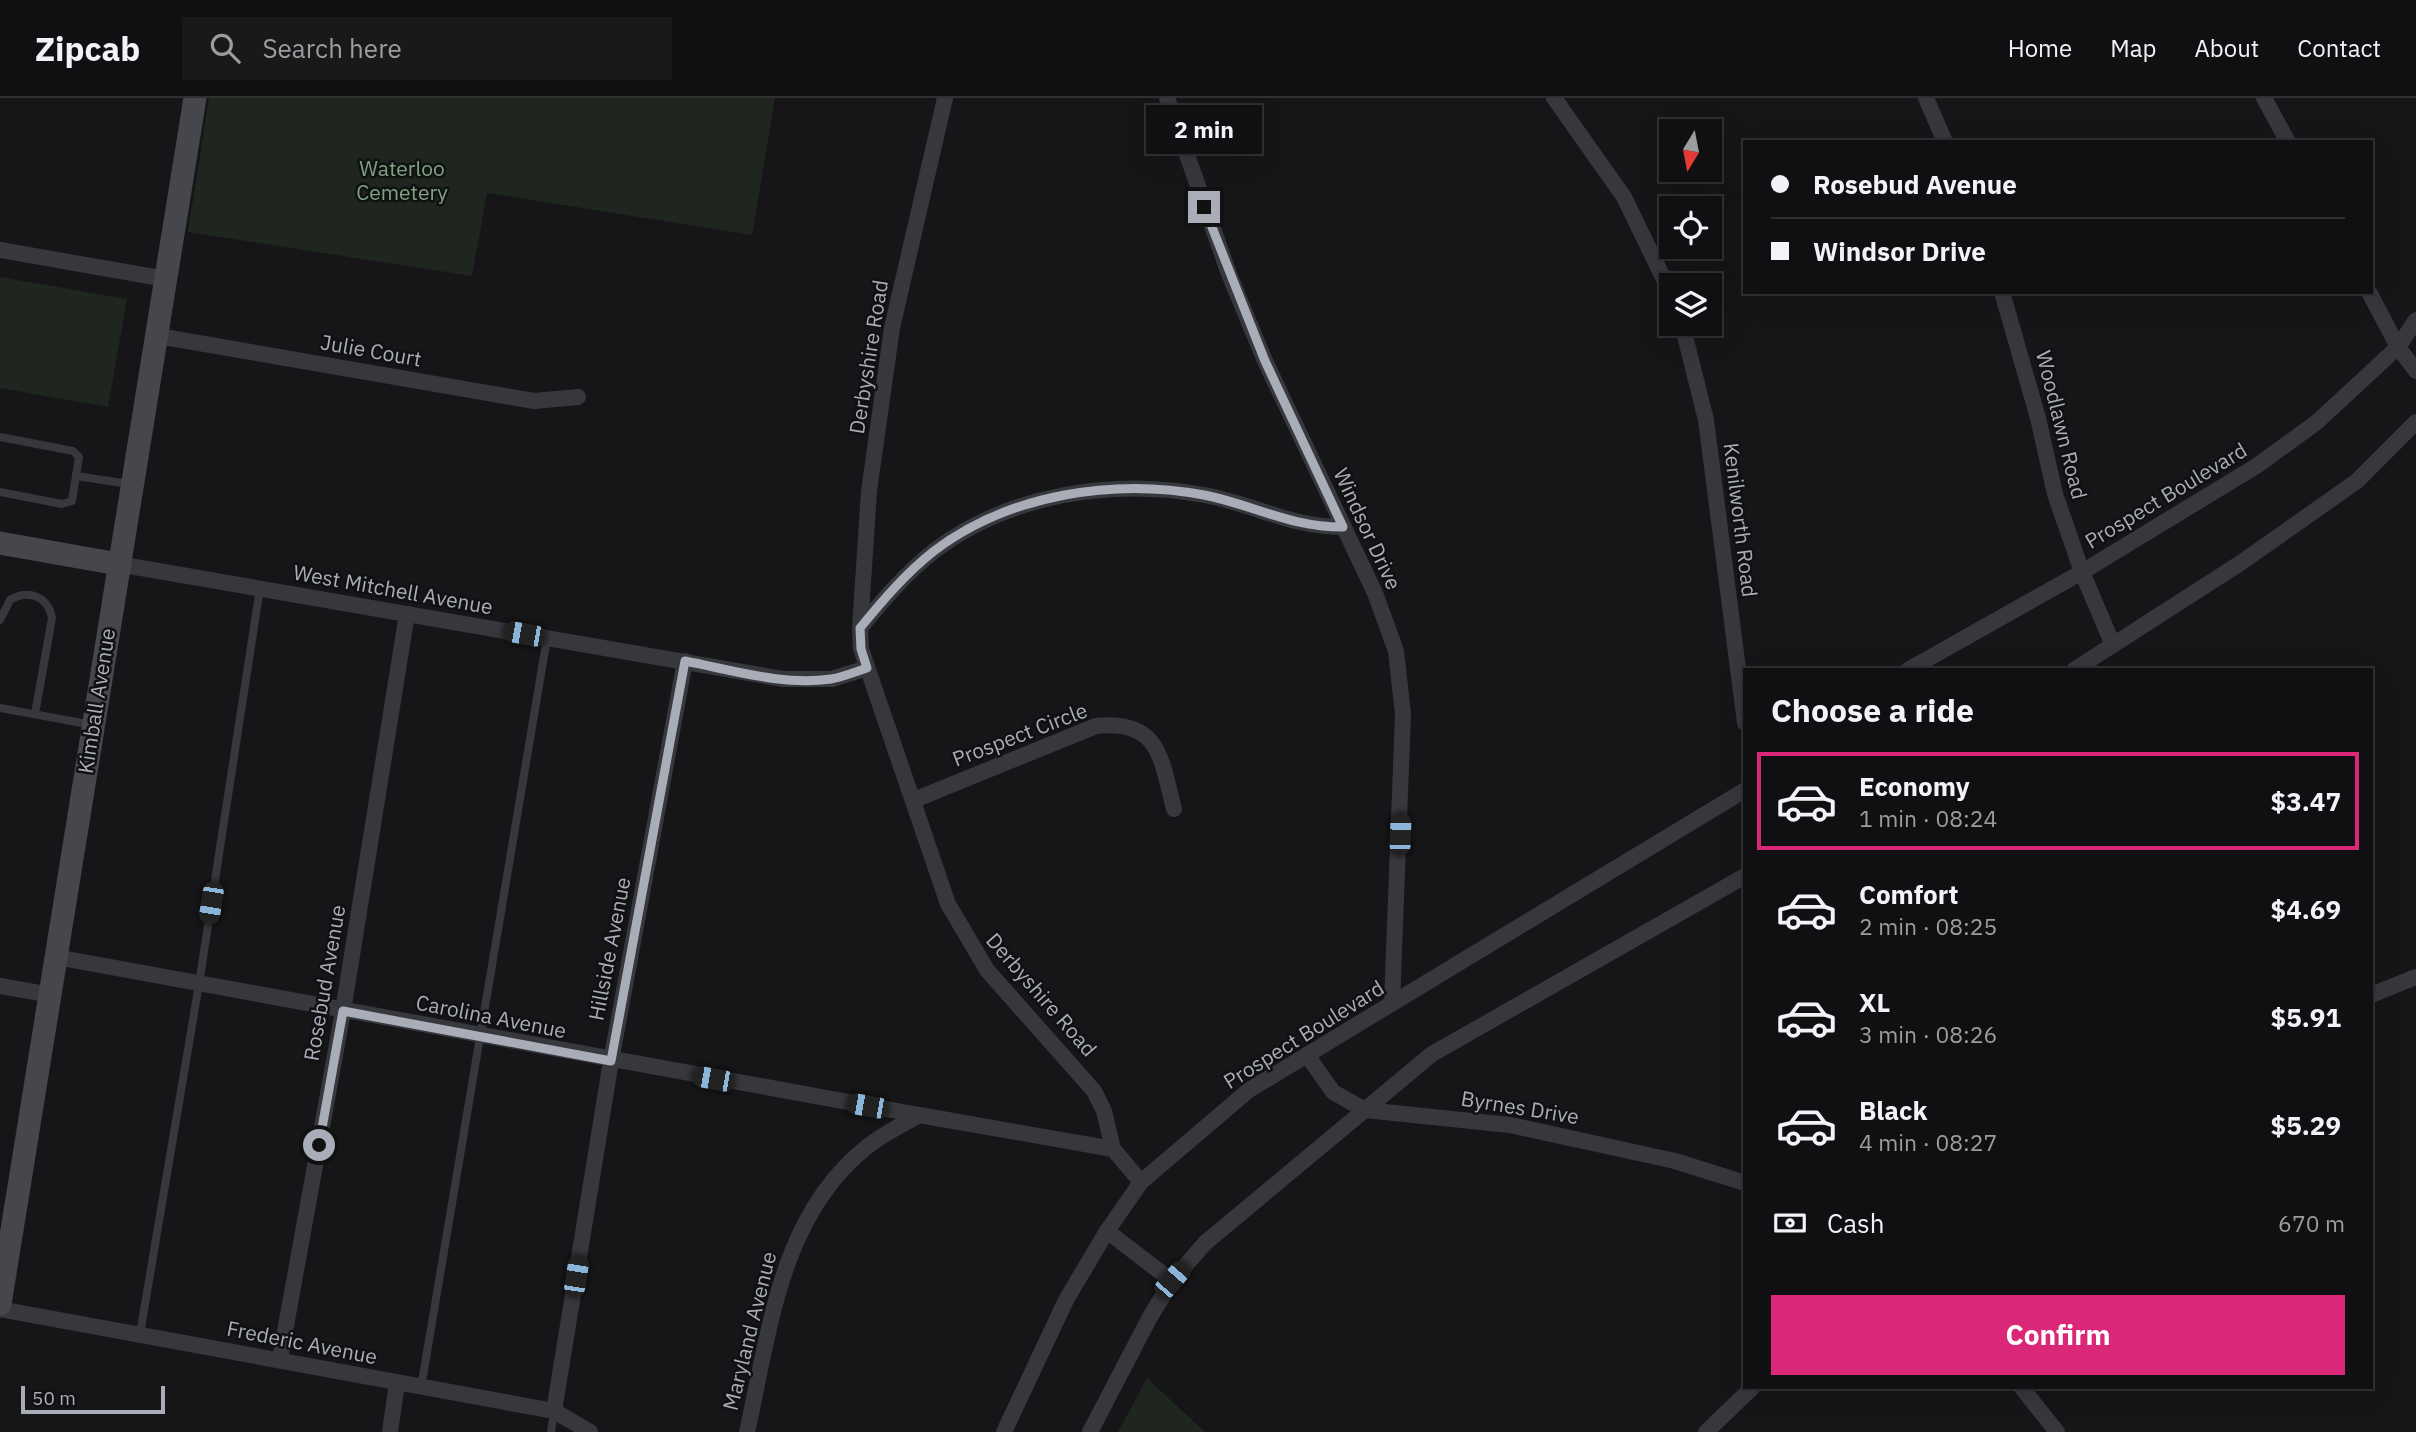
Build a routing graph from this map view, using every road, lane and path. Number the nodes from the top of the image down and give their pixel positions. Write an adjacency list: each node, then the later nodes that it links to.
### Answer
1 (195, 98): 11 (main road, Kimball Avenue)
2 (945, 98): 32 (street, Derbyshire Road)
3 (1167, 98): 25 (street, Windsor Drive)
4 (1554, 98): 10 (street)
5 (1926, 98): 7 (street)
6 (2264, 98): 8 (street)
7 (1944, 140)
8 (2287, 140)
9 (0, 250): 11 (street)
10 (1661, 273)
11 (166, 279): 15 (main road, Kimball Avenue)
12 (2003, 294): 28 (street, Woodlawn Road)
13 (2370, 294): 17 (street)
14 (2416, 320): 17 (street, Prospect Boulevard)
15 (158, 336): 19 (street, Julie Court); 23 (main road, Kimball Avenue)
16 (1685, 336): 39 (street, Kenilworth Road)
17 (2398, 347): 18 (street); 28 (street, Prospect Boulevard)
18 (2416, 371)
19 (578, 397)
20 (2416, 422): 34 (street)
21 (0, 437): 22 (lane)
22 (75, 476): 23 (lane); 24 (lane)
23 (132, 485): 27 (main road, Kimball Avenue)
24 (0, 492)
25 (1343, 527): 32 (street); 53 (street, Windsor Drive)
26 (0, 543): 27 (main road)
27 (118, 564): 29 (street, West Mitchell Avenue); 42 (main road, Kimball Avenue)
28 (2082, 572): 34 (street, Woodlawn Road); 37 (street, Prospect Boulevard)
29 (260, 588): 30 (street, West Mitchell Avenue); 49 (lane)
30 (407, 614): 33 (street, West Mitchell Avenue); 54 (street, Rosebud Avenue)
31 (0, 620): 41 (lane)
32 (860, 628): 36 (street, Derbyshire Road)
33 (548, 638): 35 (street, West Mitchell Avenue); 55 (lane)
34 (2113, 645): 38 (street)
35 (685, 661): 36 (street, West Mitchell Avenue); 57 (street, Hillside Avenue)
36 (867, 668): 44 (street, Derbyshire Road)
37 (1913, 668)
38 (2077, 668)
39 (1743, 707)
40 (0, 708): 41 (lane)
41 (35, 714): 42 (lane)
42 (93, 725): 47 (main road, Kimball Avenue)
43 (1743, 791): 53 (street, Prospect Boulevard)
44 (914, 800): 45 (street, Prospect Circle); 60 (street, Derbyshire Road)
45 (1174, 809)
46 (1743, 877): 58 (street)
47 (57, 957): 49 (street, Carolina Avenue); 52 (main road, Kimball Avenue)
48 (2416, 977): 51 (street)
49 (199, 984): 54 (street, Carolina Avenue); 66 (lane)
50 (0, 986): 52 (street)
51 (2373, 994)
52 (51, 995): 65 (main road, Kimball Avenue)
53 (1392, 1004): 56 (street, Prospect Boulevard)
54 (343, 1011): 55 (street, Carolina Avenue); 67 (street, Rosebud Avenue)
55 (482, 1037): 57 (street, Carolina Avenue); 69 (lane)
56 (1307, 1055): 58 (street, Byrnes Drive); 61 (street, Prospect Boulevard)
57 (611, 1061): 59 (street, Carolina Avenue); 72 (street, Hillside Avenue)
58 (1364, 1110): 62 (street, Byrnes Drive); 64 (street)
59 (919, 1115): 60 (street); 76 (street, Maryland Avenue)
60 (1113, 1149): 61 (street, Derbyshire Road)
61 (1141, 1182): 63 (street, Prospect Boulevard)
62 (1743, 1182)
63 (1107, 1231): 64 (street); 77 (street, Prospect Boulevard)
64 (1172, 1280): 78 (street)
65 (0, 1307): 66 (street, Frederic Avenue)
66 (140, 1334): 67 (street, Frederic Avenue)
67 (280, 1359): 68 (street, Frederic Avenue)
68 (397, 1383): 69 (street, Frederic Avenue); 73 (street)
69 (421, 1388): 72 (street, Frederic Avenue)
70 (1751, 1389): 79 (street)
71 (2023, 1389): 80 (street)
72 (555, 1411): 74 (lane); 75 (street, Frederic Avenue)
73 (390, 1432)
74 (551, 1432)
75 (590, 1432)
76 (747, 1432)
77 (1004, 1432)
78 (1090, 1432)
79 (1706, 1432)
80 (2057, 1432)

